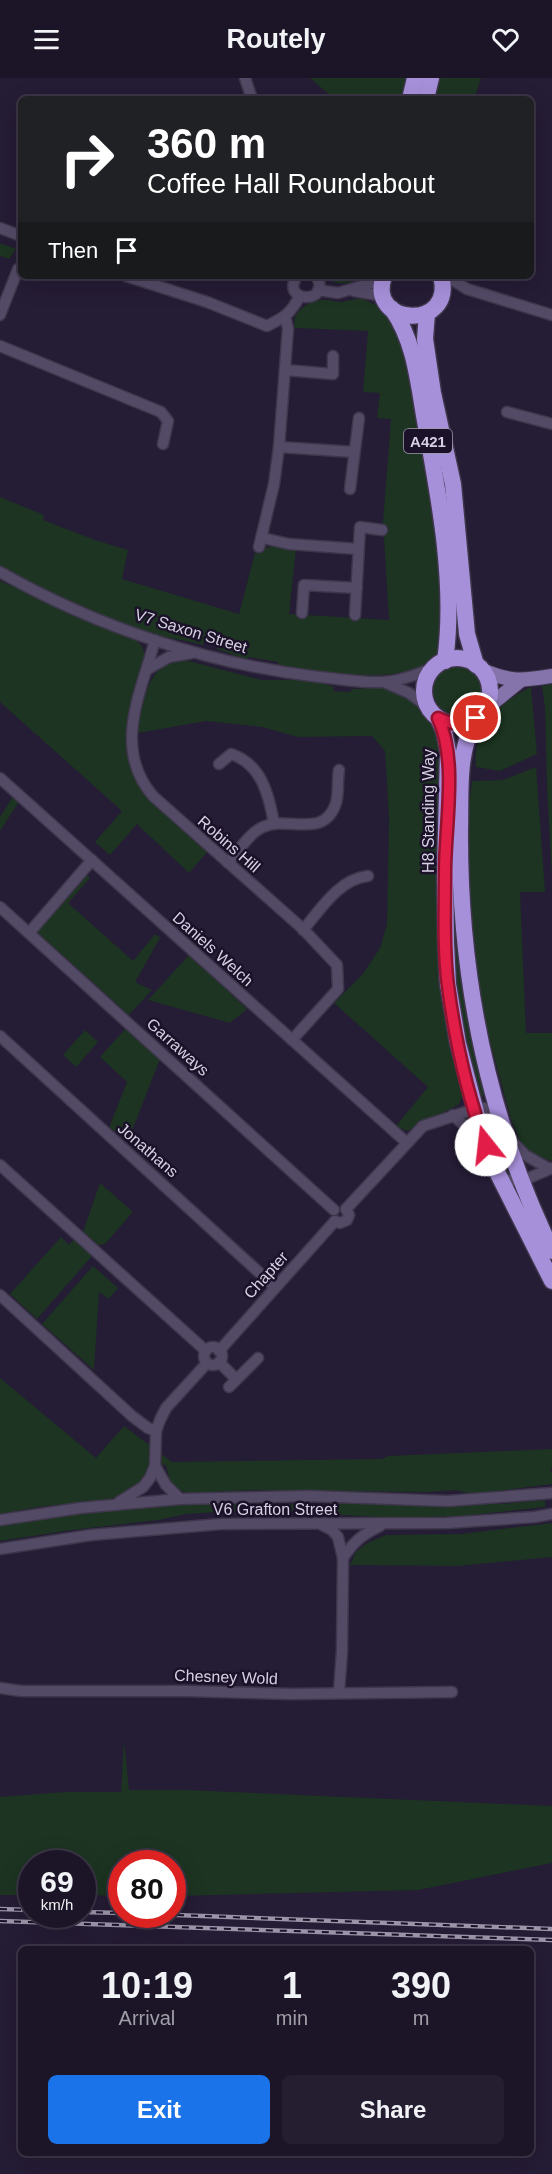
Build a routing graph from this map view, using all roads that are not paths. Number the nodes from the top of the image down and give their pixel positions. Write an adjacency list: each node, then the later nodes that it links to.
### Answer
1 (245, 78): 4 (street)
2 (414, 78): 5 (highway)
3 (431, 78): 6 (highway)
4 (251, 96)
5 (411, 96)
6 (427, 96)
7 (0, 228): 8 (street)
8 (18, 235)
9 (18, 269): 21 (street)
10 (135, 279): 23 (street)
11 (296, 279): 18 (street)
12 (318, 279): 16 (street)
13 (442, 279): 19 (highway)
14 (451, 279): 15 (street)
15 (467, 289): 19 (street); 22 (street)
16 (318, 290): 17 (street); 18 (street)
17 (385, 290): 20 (highway); 37 (highway, A421)
18 (300, 296): 23 (street)
19 (440, 298): 20 (highway)
20 (427, 313): 37 (highway, A421)
21 (0, 315)
22 (552, 315)
23 (285, 317): 26 (street)
24 (0, 346): 30 (street)
25 (333, 356): 26 (street)
26 (285, 370): 31 (street)
27 (507, 412): 29 (street)
28 (359, 418): 32 (street)
29 (552, 423)
30 (163, 444)
31 (279, 447): 32 (street); 35 (street)
32 (354, 452): 33 (street)
33 (350, 489)
34 (382, 530): 35 (street)
35 (358, 549): 38 (street)
36 (0, 572): 41 (street, V7 Saxon Street)
37 (454, 577): 43 (highway, A421); 44 (highway, A421)
38 (357, 588): 39 (street); 40 (street)
39 (302, 613)
40 (355, 615)
41 (155, 640): 42 (street, V7 Saxon Street); 45 (street, Robins Hill)
42 (198, 652): 45 (street); 48 (street, V7 Saxon Street)
43 (440, 664): 44 (highway); 48 (street, V7 Saxon Street); 49 (highway, A421)
44 (479, 667): 47 (main road); 50 (highway, A421)
45 (148, 669): 58 (street, Robins Hill)
46 (552, 676): 47 (main road)
47 (523, 680): 50 (main road)
48 (383, 682): 49 (street, V7 Saxon Street)
49 (433, 713): 50 (highway); 51 (highway, H8 Standing Way / A421)
50 (480, 714): 51 (highway, H8 Standing Way / A421)
51 (455, 757): 55 (highway, H8 Standing Way / A421)
52 (219, 764): 56 (street)
53 (339, 770): 56 (street)
54 (0, 778): 57 (street, Daniels Welch)
55 (454, 787): 66 (highway, H8 Standing Way / A421); 66 (highway, H8 Standing Way / A421)
56 (274, 824): 58 (street)
57 (92, 860): 62 (street); 64 (street, Daniels Welch)
58 (228, 863): 61 (street, Robins Hill)
59 (368, 876): 61 (street)
60 (0, 907): 62 (street, Garraways)
61 (303, 930): 64 (street, Robins Hill)
62 (29, 933): 73 (street, Garraways)
63 (0, 1036): 76 (street, Jonathans)
64 (292, 1040): 67 (street, Daniels Welch)
65 (453, 1114): 66 (street, Chapter); 67 (street, Chapter); 68 (street)
66 (493, 1117): 68 (highway, H8 Standing Way / A421); 69 (highway, H8 Standing Way / A421)
67 (406, 1142): 73 (street, Chapter)
68 (484, 1144): 72 (highway, H8 Standing Way / A421)
69 (515, 1151): 71 (street); 72 (highway, H8 Standing Way / A421)
70 (0, 1165): 78 (street)
71 (550, 1168): 72 (street)
72 (511, 1181): 74 (highway, H8 Standing Way / A421); 75 (highway, H8 Standing Way / A421)
73 (338, 1213): 76 (street, Chapter)
74 (552, 1251)
75 (552, 1281)
76 (275, 1287): 79 (street, Chapter)
77 (0, 1295): 82 (street)
78 (206, 1351): 79 (street); 81 (street)
79 (219, 1356): 80 (street); 81 (street)
80 (258, 1358)
81 (207, 1363): 82 (street)
82 (156, 1431): 83 (street)
83 (155, 1466): 85 (street); 86 (street)
84 (550, 1493): 85 (street, V6 Grafton Street)
85 (180, 1500): 86 (street, V6 Grafton Street)
86 (116, 1504): 88 (street, V6 Grafton Street)
87 (550, 1514): 90 (street, V6 Grafton Street)
88 (0, 1520)
89 (318, 1523): 90 (street, V6 Grafton Street); 91 (street, V6 Grafton Street); 92 (street)
90 (385, 1524): 92 (street)
91 (0, 1549)
92 (343, 1558): 94 (street)
93 (0, 1688): 94 (street, Chesney Wold)
94 (339, 1692): 95 (street, Chesney Wold)
95 (452, 1692)

